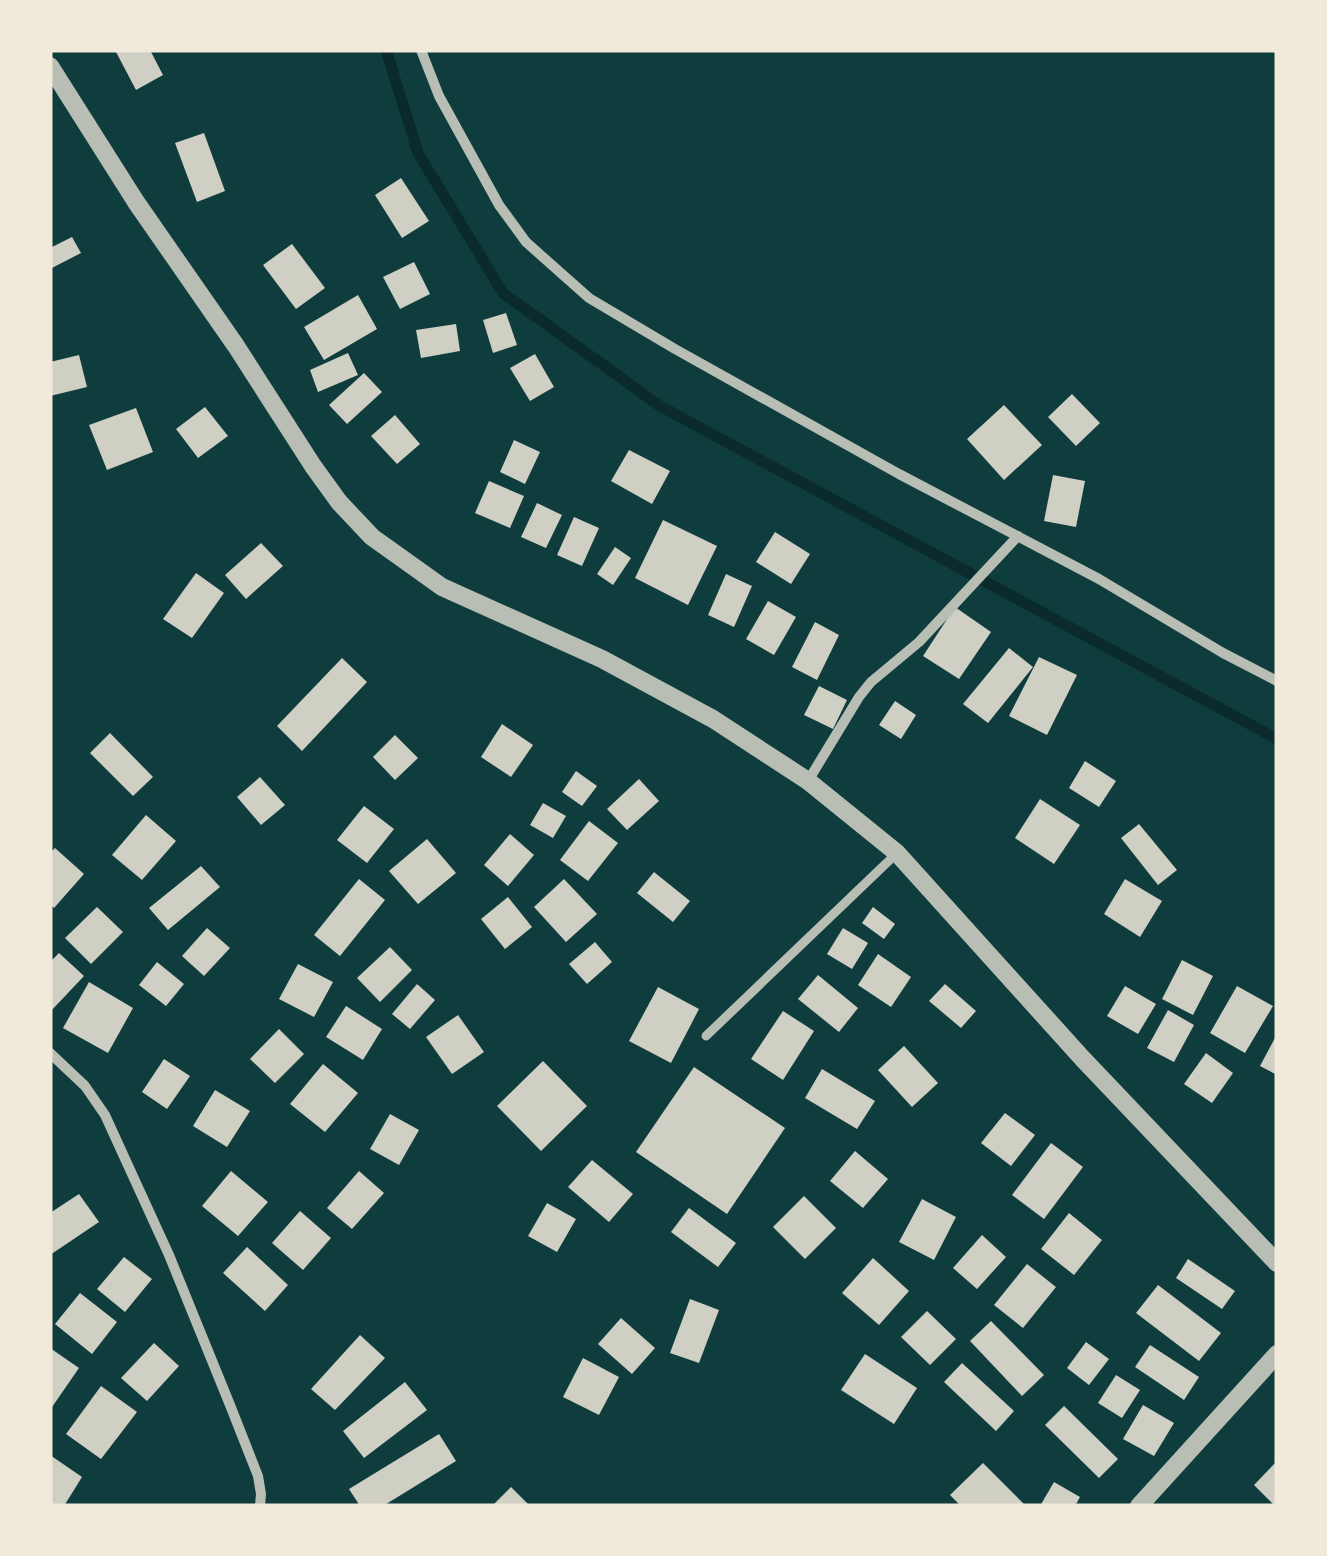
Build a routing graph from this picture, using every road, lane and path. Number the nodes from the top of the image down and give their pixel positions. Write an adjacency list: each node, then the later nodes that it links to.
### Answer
1 (422, 50): 3 (street)
2 (50, 66): 5 (street)
3 (1018, 536): 4 (street); 5 (street)
4 (1277, 681)
5 (808, 781): 6 (street)
6 (897, 853): 7 (street); 9 (street)
7 (706, 1036)
8 (50, 1052): 11 (street)
9 (1277, 1263)
10 (1276, 1359): 12 (street)
11 (260, 1506)
12 (1138, 1506)

